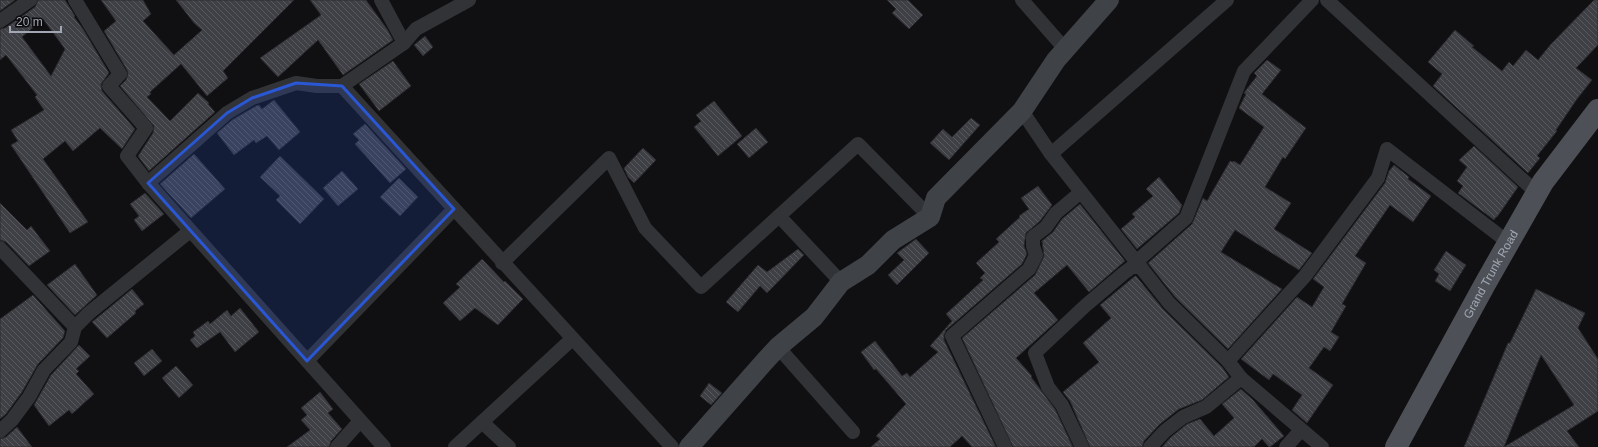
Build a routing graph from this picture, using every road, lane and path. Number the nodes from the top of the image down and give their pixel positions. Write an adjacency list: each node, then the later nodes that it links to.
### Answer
1 (30, 0): 10 (street)
2 (75, 0): 17 (street)
3 (381, 0): 11 (street)
4 (469, 0): 11 (street)
5 (1022, 0): 12 (street)
6 (1109, 0): 12 (street)
7 (1227, 0): 16 (street)
8 (1312, 0): 27 (street)
9 (1328, 0): 19 (street)
10 (0, 21)
11 (404, 43): 13 (street)
12 (1065, 50): 15 (street)
13 (342, 86): 17 (street); 20 (street)
14 (1598, 110): 19 (main road, Grand Trunk Road)
15 (1022, 111): 16 (street); 22 (street)
16 (1051, 154): 18 (street)
17 (148, 184): 23 (street)
18 (1081, 192): 27 (street); 46 (street)
19 (1537, 193): 24 (main road, Grand Trunk Road)
20 (454, 210): 26 (street); 33 (street)
21 (779, 216): 22 (street); 26 (street); 28 (street)
22 (930, 217): 28 (street)
23 (190, 231): 29 (street); 33 (street)
24 (1509, 243): 32 (street); 51 (main road, Grand Trunk Road)
25 (0, 248): 29 (street)
26 (502, 263): 30 (street)
27 (1138, 264): 32 (street); 47 (street)
28 (841, 282): 31 (street)
29 (75, 327): 38 (street)
30 (572, 339): 36 (street); 44 (street)
31 (778, 347): 39 (street); 45 (street)
32 (1228, 361): 34 (street)
33 (307, 362): 35 (street)
34 (1241, 378): 37 (street); 48 (street)
35 (360, 421): 40 (street); 41 (street)
36 (482, 422): 42 (street); 43 (street)
37 (1301, 430): 49 (street); 50 (street)
38 (0, 431)
39 (853, 432)
40 (337, 447)
41 (384, 447)
42 (455, 447)
43 (509, 447)
44 (672, 447)
45 (689, 447)
46 (1005, 447)
47 (1082, 447)
48 (1150, 447)
49 (1286, 447)
50 (1322, 447)
51 (1396, 447)

